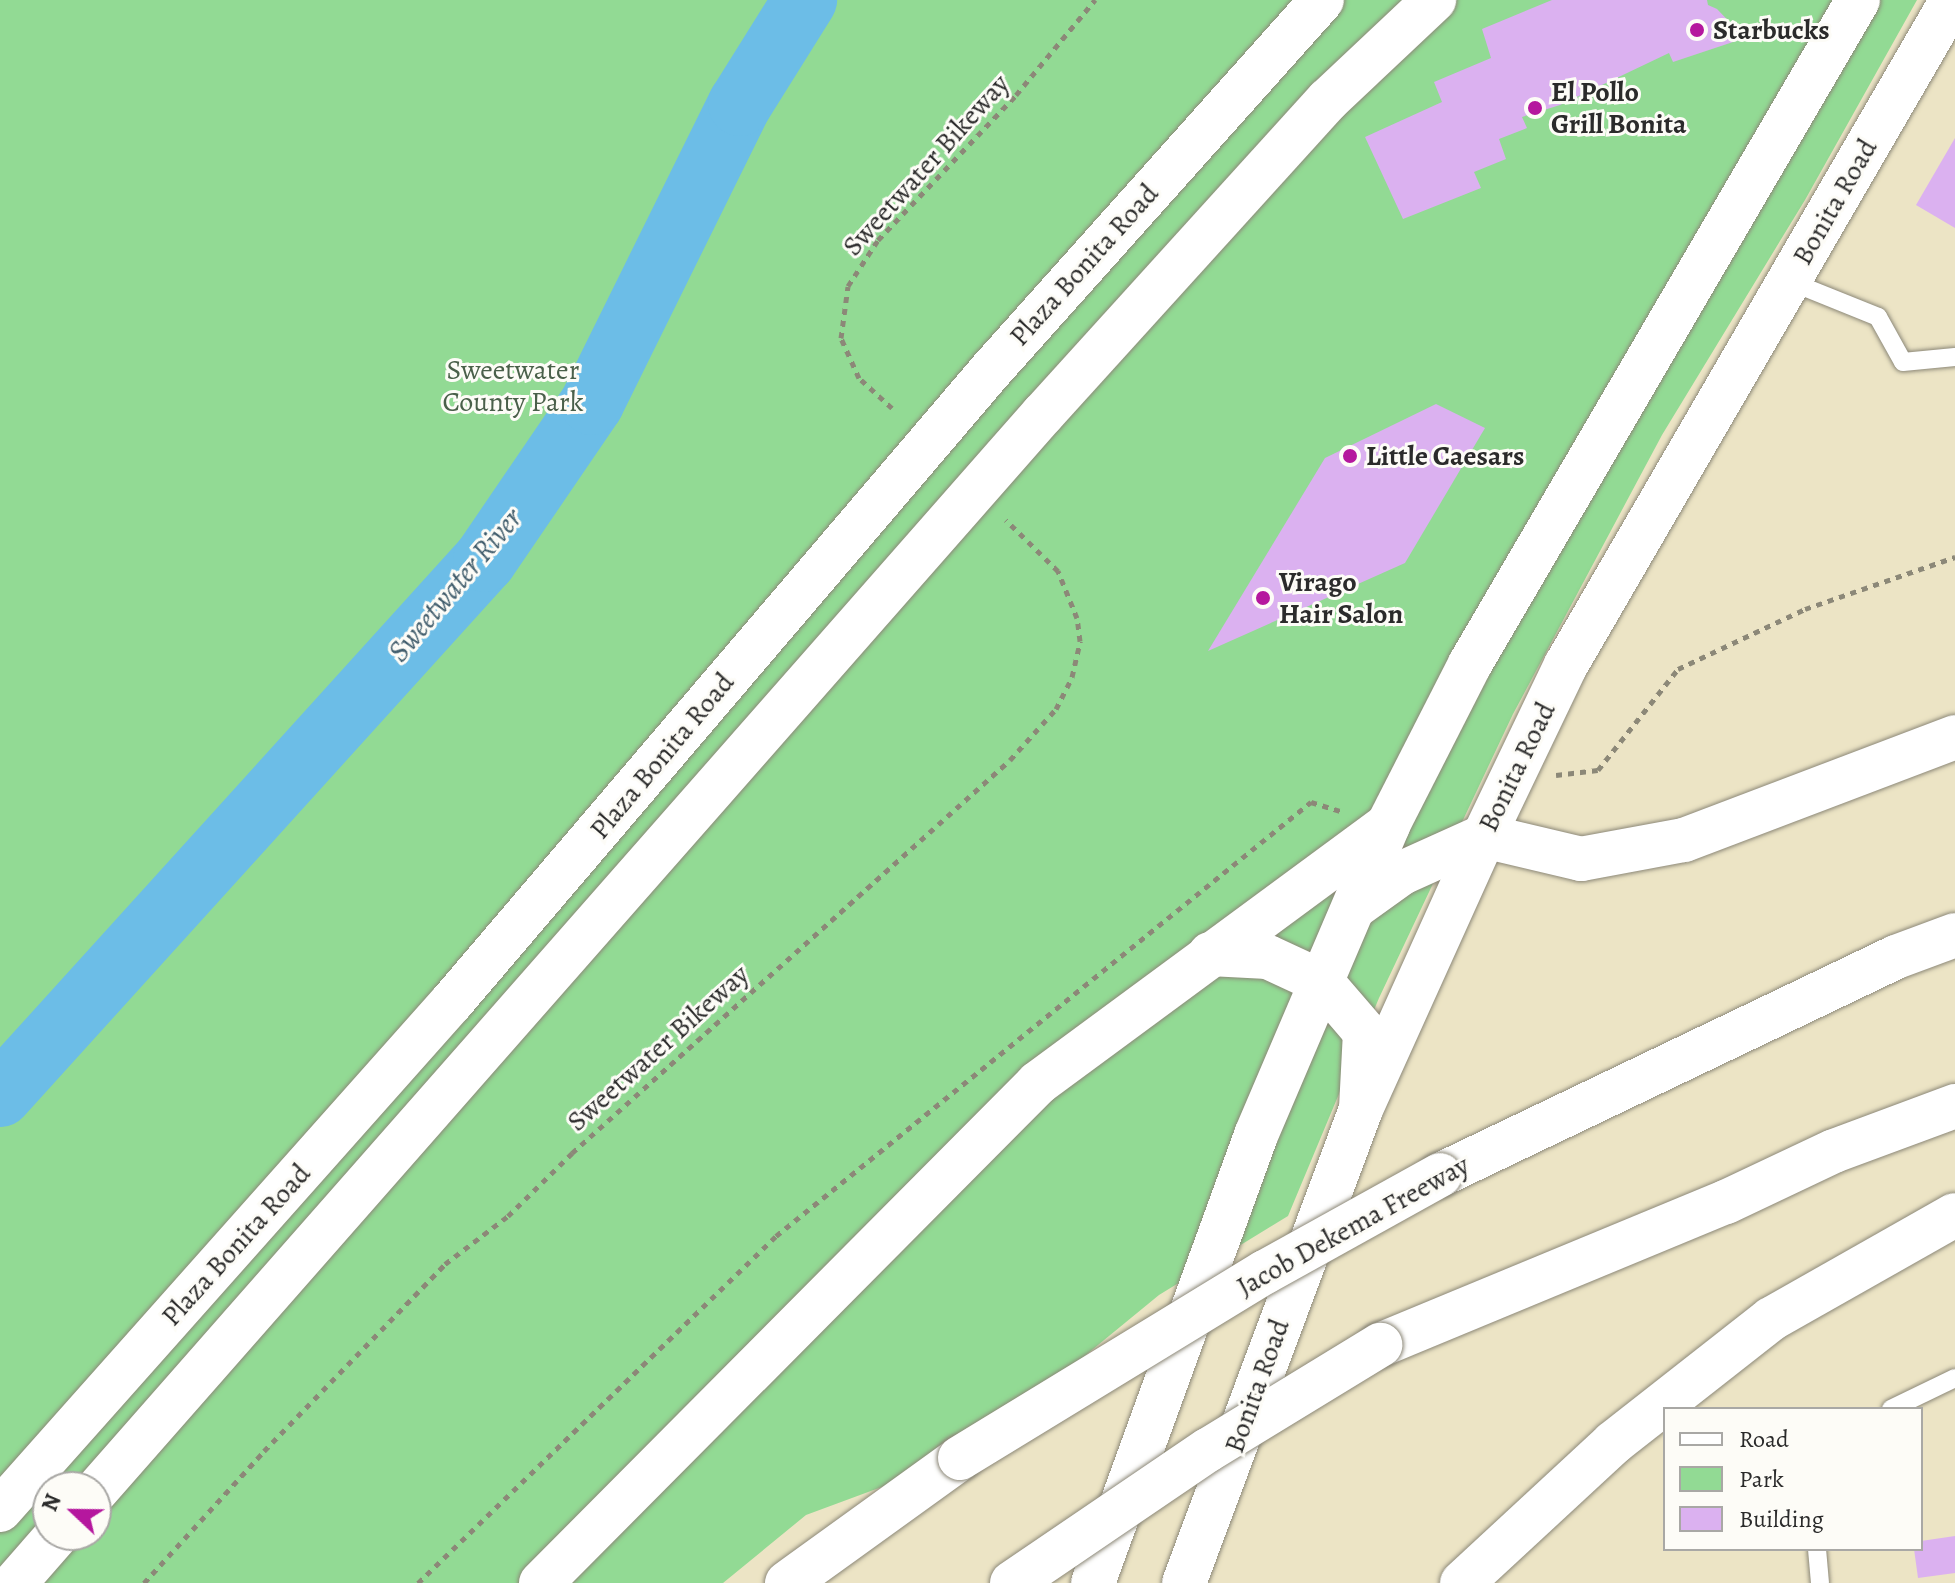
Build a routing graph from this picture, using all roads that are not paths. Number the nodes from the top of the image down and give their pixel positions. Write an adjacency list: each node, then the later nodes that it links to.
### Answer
1 (1322, 0): 20 (main road, Plaza Bonita Road)
2 (1434, 0): 19 (main road, Plaza Bonita Road)
3 (1858, 0): 8 (main road)
4 (1952, 0): 5 (main road, Bonita Road)
5 (1789, 281): 6 (lane); 9 (main road, Bonita Road)
6 (1955, 357)
7 (1955, 737): 9 (main road)
8 (1388, 825): 10 (main road); 12 (main road)
9 (1484, 836): 10 (main road); 15 (main road, Bonita Road)
10 (1356, 906): 13 (main road)
11 (1955, 935): 25 (main road, Jacob Dekema Freeway, bridge)
12 (1210, 954): 13 (main road); 24 (main road)
13 (1322, 982): 15 (main road); 27 (main road)
14 (1955, 1106): 26 (main road, bridge)
15 (1361, 1109): 28 (main road, Bonita Road)
16 (1955, 1215): 29 (main road)
17 (1955, 1378): 18 (lane)
18 (1895, 1407)
19 (112, 1473)
20 (0, 1510)
21 (43, 1551): 23 (main road)
22 (1817, 1551): 30 (lane)
23 (15, 1583)
24 (541, 1583)
25 (787, 1583)
26 (1012, 1583)
27 (1093, 1583)
28 (1184, 1583)
29 (1462, 1583)
30 (1820, 1583)

